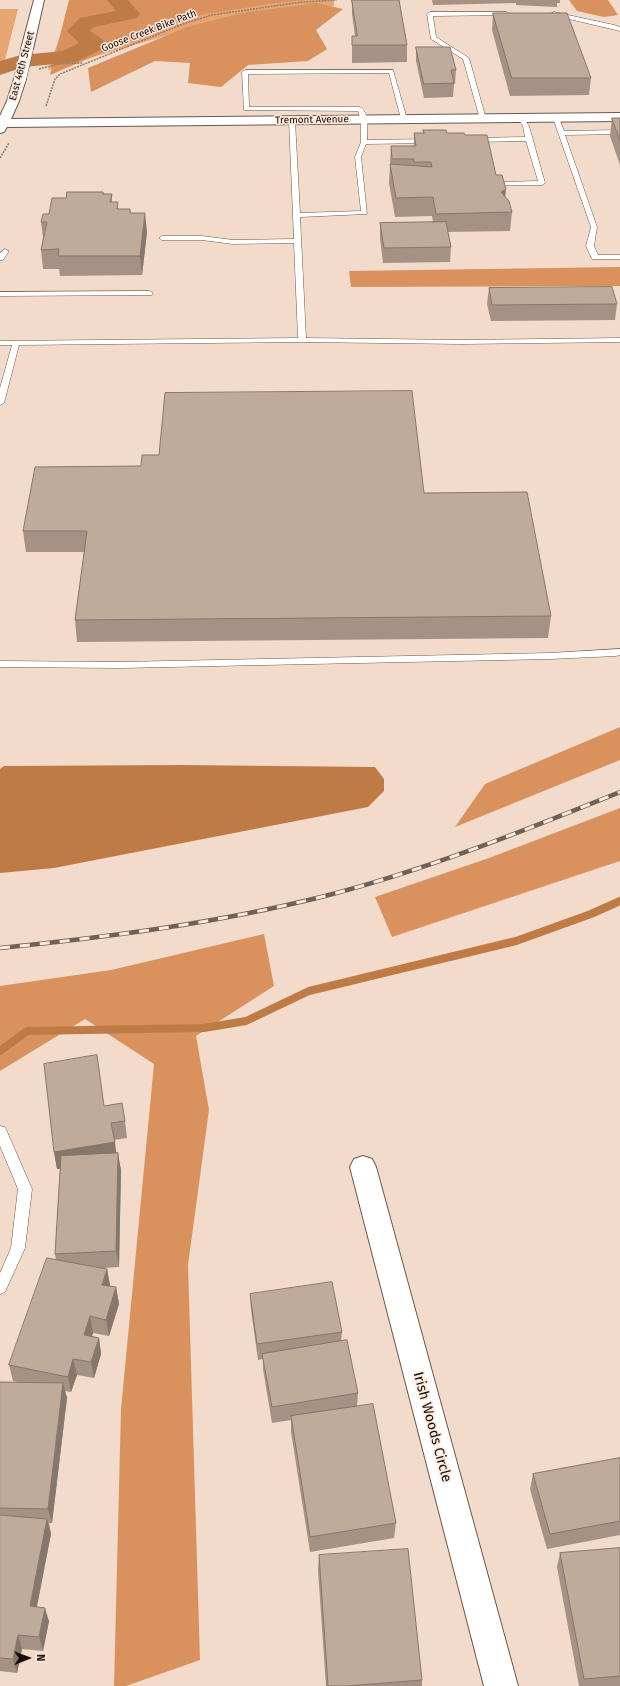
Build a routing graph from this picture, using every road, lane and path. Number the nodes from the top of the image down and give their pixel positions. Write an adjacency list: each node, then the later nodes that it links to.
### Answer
1 (39, 0): 16 (street, East 46th Street, bridge)
2 (337, 0): 6 (path, Goose Creek Bike Path)
3 (515, 14): 9 (lane)
4 (546, 14): 5 (lane)
5 (620, 29)
6 (86, 62): 7 (path, Goose Creek Bike Path); 15 (path, Goose Creek Bike Path)
7 (36, 70)
8 (620, 117): 11 (street, Tremont Avenue)
9 (483, 118): 10 (street, Tremont Avenue); 12 (street, Tremont Avenue)
10 (521, 118): 11 (street, Tremont Avenue); 19 (lane)
11 (556, 118): 18 (lane)
12 (404, 119): 13 (street, Tremont Avenue); 13 (lane)
13 (364, 120): 14 (street, Tremont Avenue); 22 (lane)
14 (292, 121): 15 (street, Tremont Avenue); 24 (lane)
15 (27, 123): 16 (street, Tremont Avenue)
16 (2, 126)
17 (620, 132): 18 (lane)
18 (562, 133): 28 (lane)
19 (529, 139): 20 (lane); 23 (lane)
20 (466, 140)
21 (435, 141): 22 (lane)
22 (364, 142): 24 (lane)
23 (503, 184)
24 (296, 215): 26 (lane)
25 (162, 238): 26 (lane)
26 (298, 241): 32 (lane)
27 (5, 251): 29 (lane)
28 (620, 257)
29 (0, 258)
30 (149, 293): 31 (lane)
31 (0, 294)
32 (302, 340): 33 (lane); 35 (lane)
33 (620, 340)
34 (0, 343): 35 (lane)
35 (16, 343): 36 (lane)
36 (0, 403)
37 (620, 652): 38 (lane)
38 (0, 664)
39 (0, 1131): 41 (lane)
40 (363, 1167): 42 (street, Irish Woods Circle)
41 (0, 1288)
42 (501, 1686)

